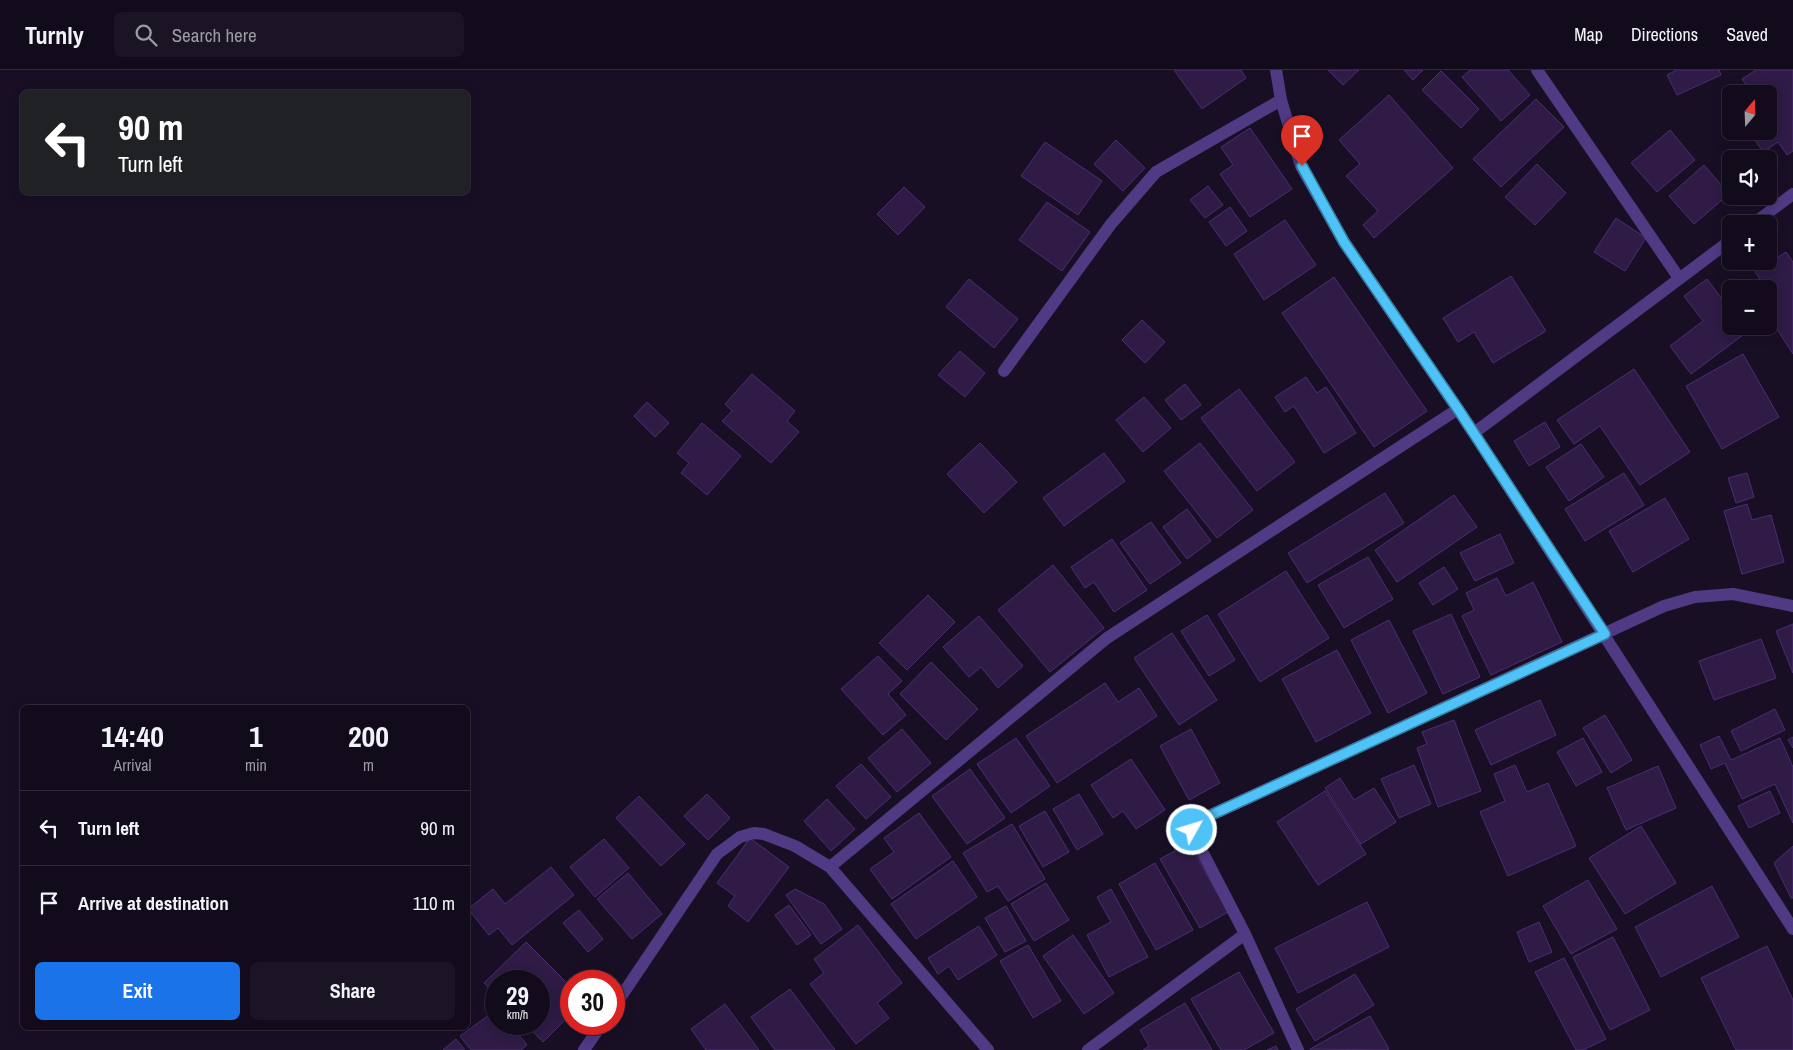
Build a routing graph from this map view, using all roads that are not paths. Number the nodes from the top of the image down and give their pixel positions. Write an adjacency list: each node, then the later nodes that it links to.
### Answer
1 (1276, 70): 3 (street)
2 (1536, 70): 7 (street)
3 (1281, 100): 8 (street); 9 (street)
4 (1793, 194): 5 (street)
5 (1765, 215)
6 (1722, 247): 7 (street)
7 (1679, 278): 10 (street)
8 (1004, 371)
9 (1458, 409): 10 (street); 13 (street)
10 (1474, 433): 12 (street)
11 (1793, 606): 12 (street)
12 (1605, 634): 14 (street); 15 (street)
13 (830, 867): 16 (street); 19 (street)
14 (1793, 929)
15 (1245, 934): 20 (street); 21 (street)
16 (625, 991)
17 (594, 1035): 18 (street)
18 (584, 1050)
19 (988, 1050)
20 (1088, 1050)
21 (1298, 1050)

